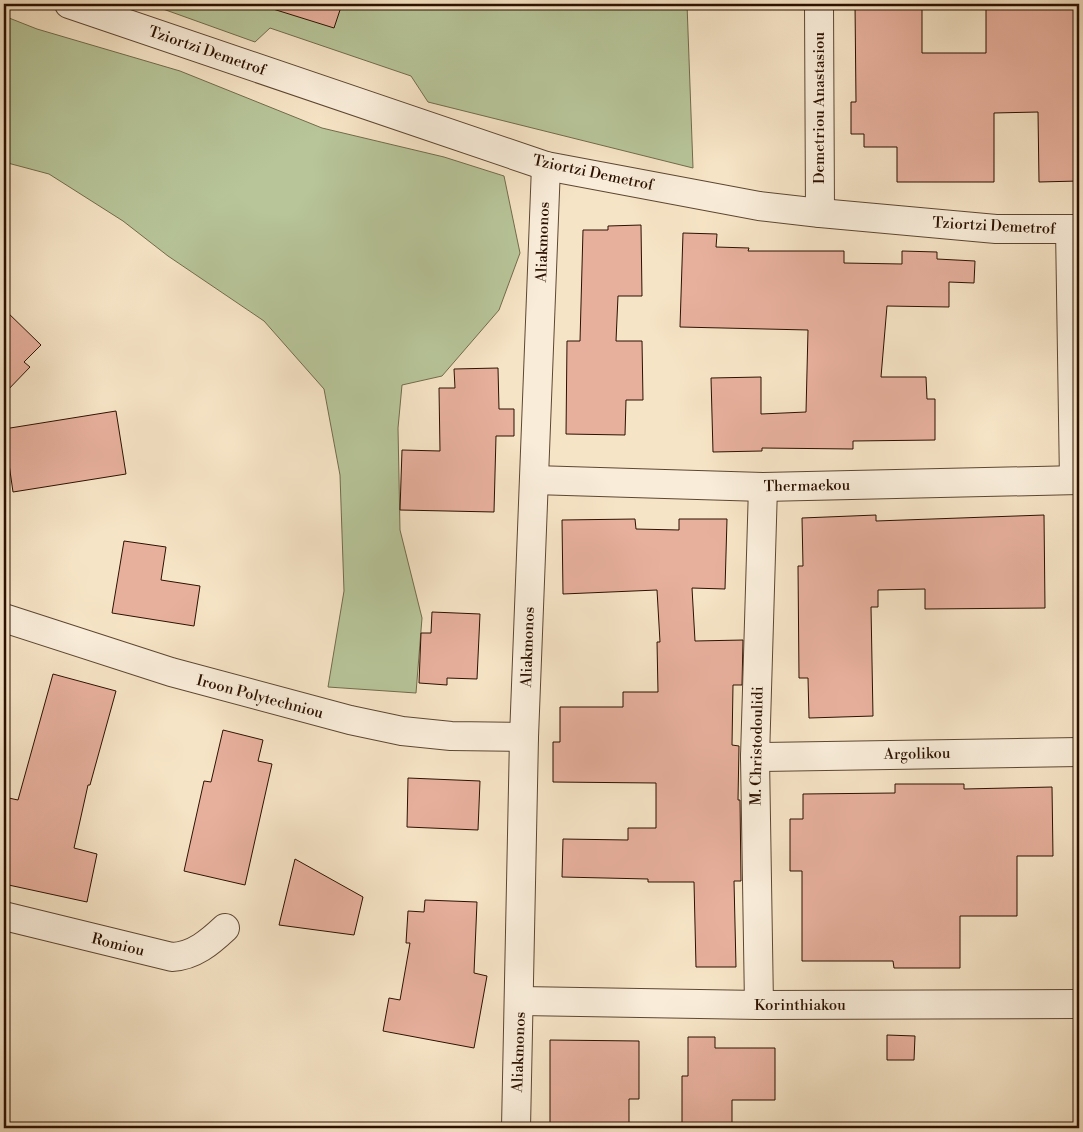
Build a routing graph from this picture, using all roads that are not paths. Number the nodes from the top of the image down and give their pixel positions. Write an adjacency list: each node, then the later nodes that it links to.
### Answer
1 (70, 4): 3 (street, Tziortzi Demetrof)
2 (819, 4): 4 (street, Demetriou Anastasiou)
3 (546, 166): 4 (street, Tziortzi Demetrof); 6 (street, Aliakmonos)
4 (820, 213): 5 (street, Tziortzi Demetrof)
5 (1074, 229): 7 (street)
6 (534, 480): 8 (street, Thermaekou); 10 (street, Aliakmonos)
7 (1077, 480): 8 (street, Thermaekou)
8 (763, 488): 12 (street, M. Christodoulidi)
9 (4, 618): 10 (street, Iroon Polytechniou)
10 (524, 737): 15 (street, Aliakmonos)
11 (1079, 752): 12 (street, Argolikou)
12 (755, 757): 17 (street, M. Christodoulidi)
13 (4, 916): 14 (street, Romiou)
14 (225, 928)
15 (520, 1001): 17 (street, Korinthiakou); 18 (street, Aliakmonos)
16 (1079, 1004): 17 (street, Korinthiakou)
17 (759, 1005)
18 (516, 1128)

